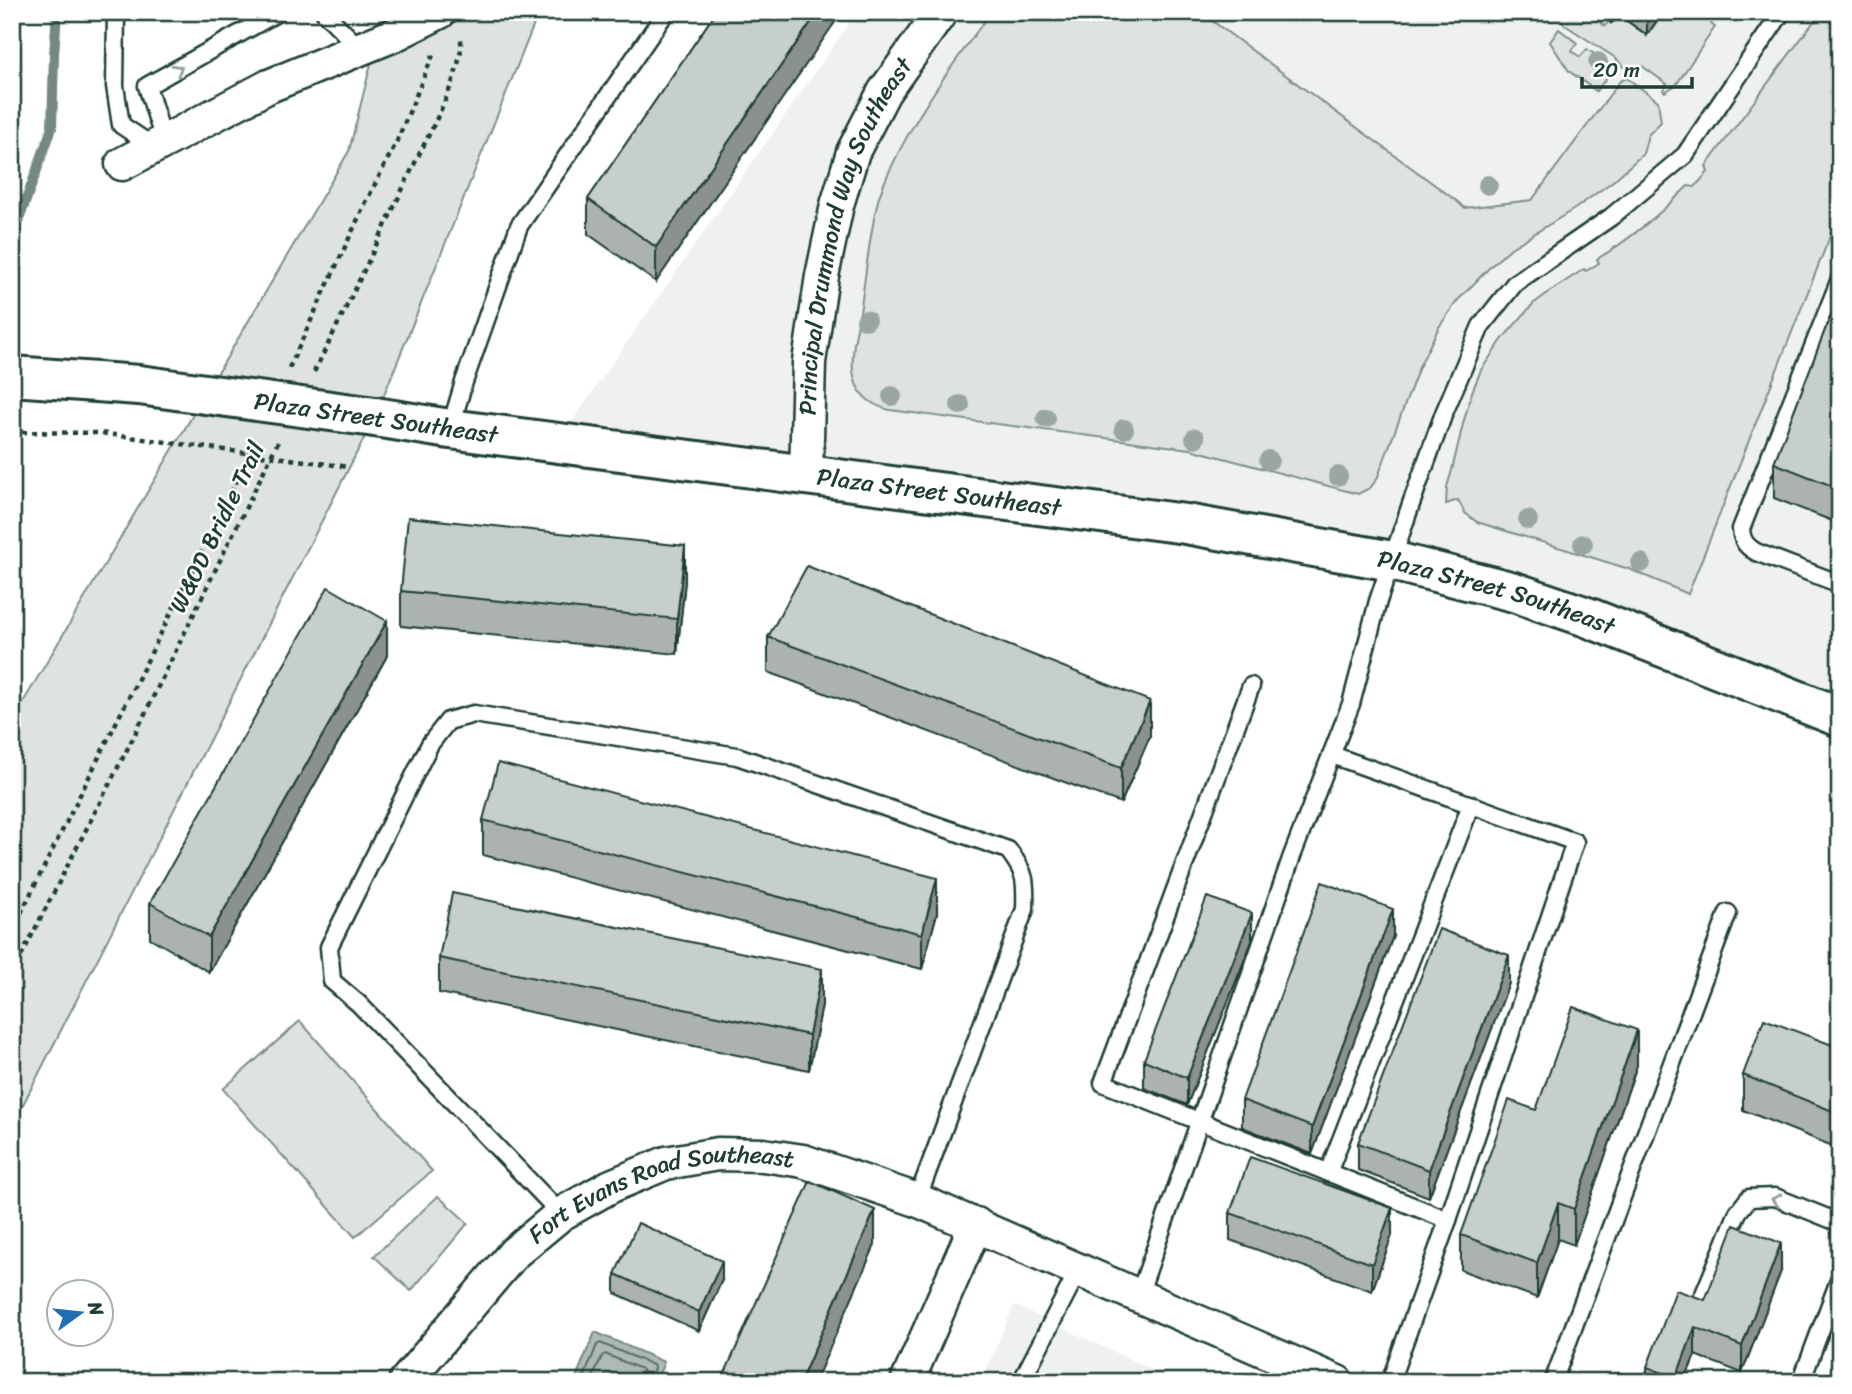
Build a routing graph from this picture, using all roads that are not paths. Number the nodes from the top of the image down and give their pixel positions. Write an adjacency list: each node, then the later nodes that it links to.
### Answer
1 (116, 12): 9 (lane)
2 (278, 12): 9 (lane, one-way to 2)
3 (324, 12): 8 (lane)
4 (666, 12): 13 (lane)
5 (941, 12): 14 (street, Principal Drummond Way Southeast)
6 (1782, 12): 15 (lane)
7 (437, 13): 8 (street)
8 (360, 48): 9 (street)
9 (159, 144): 10 (street)
10 (122, 164)
11 (1840, 279): 16 (lane)
12 (12, 376): 13 (main road, Plaza Street Southeast, bridge)
13 (450, 429): 14 (main road, Plaza Street Southeast)
14 (806, 475): 15 (main road, Plaza Street Southeast)
15 (1392, 561): 18 (main road, Plaza Street Southeast); 19 (lane)
16 (1840, 584)
17 (1251, 686): 22 (lane)
18 (1840, 717)
19 (1332, 755): 20 (lane); 22 (lane)
20 (1471, 805): 23 (lane); 26 (lane)
21 (1728, 914): 38 (lane)
22 (1199, 1122): 23 (lane); 31 (lane)
23 (1328, 1173): 26 (lane)
24 (917, 1200): 25 (street, Fort Evans Road Southeast); 25 (lane); 28 (street, Fort Evans Road Southeast)
25 (561, 1214): 33 (street, Fort Evans Road Southeast)
26 (1448, 1220): 37 (lane)
27 (1840, 1223): 32 (lane, one-way to 32)
28 (976, 1224): 29 (street, Fort Evans Road Southeast); 34 (street)
29 (1079, 1269): 31 (street, Fort Evans Road Southeast); 35 (lane)
30 (1840, 1278): 39 (lane)
31 (1139, 1295): 36 (street, Fort Evans Road Southeast)
32 (1693, 1323)
33 (405, 1382)
34 (907, 1382)
35 (1021, 1382)
36 (1337, 1382)
37 (1390, 1382)
38 (1553, 1382)
39 (1801, 1382)

